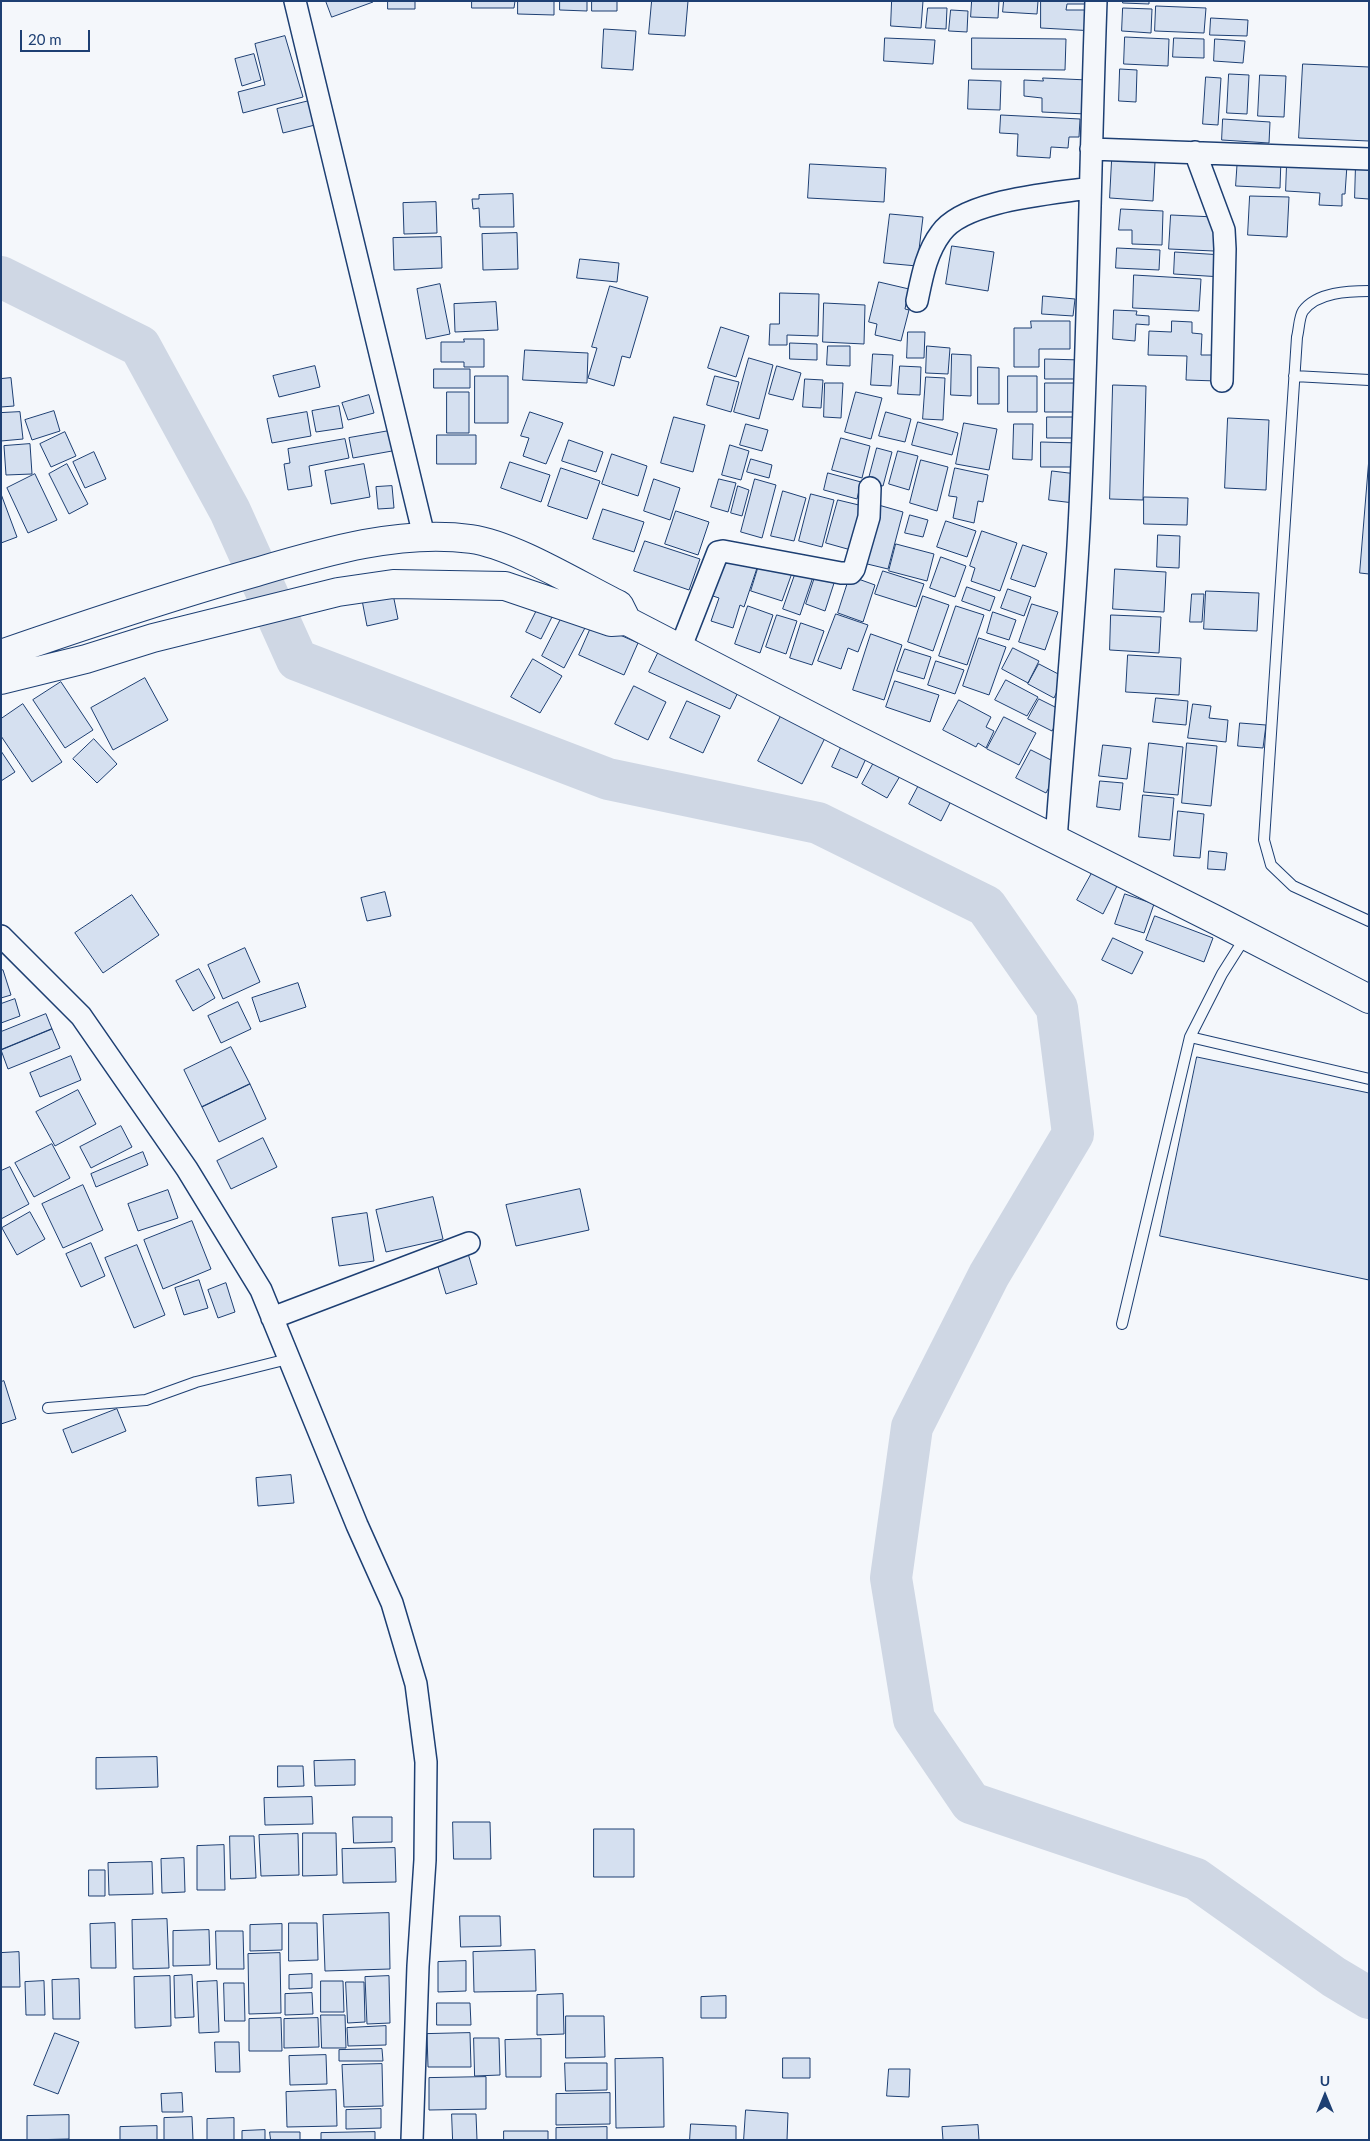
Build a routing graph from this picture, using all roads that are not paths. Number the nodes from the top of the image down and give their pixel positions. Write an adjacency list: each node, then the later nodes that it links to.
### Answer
1 (295, 1): 13 (street)
2 (1096, 1): 3 (street)
3 (1091, 149): 4 (street); 6 (street)
4 (1196, 152): 5 (street); 11 (street)
5 (1369, 159)
6 (1089, 188): 8 (street); 18 (street)
7 (1369, 291): 9 (lane)
8 (917, 301)
9 (1294, 376): 10 (lane); 19 (lane)
10 (1369, 380)
11 (1222, 381)
12 (870, 488): 15 (street)
13 (424, 536): 14 (highway); 16 (highway)
14 (627, 621): 15 (highway); 17 (highway)
15 (680, 649): 18 (highway)
16 (1, 654)
17 (1, 680)
18 (1056, 840): 20 (highway)
19 (1369, 921)
20 (1246, 935): 22 (highway); 23 (lane)
21 (1, 936): 26 (street)
22 (1369, 999)
23 (1190, 1037): 24 (lane); 27 (lane)
24 (1369, 1079)
25 (469, 1242): 26 (street)
26 (272, 1318): 28 (street)
27 (1122, 1324)
28 (288, 1359): 29 (lane); 30 (street)
29 (48, 1408)
30 (412, 2140)

